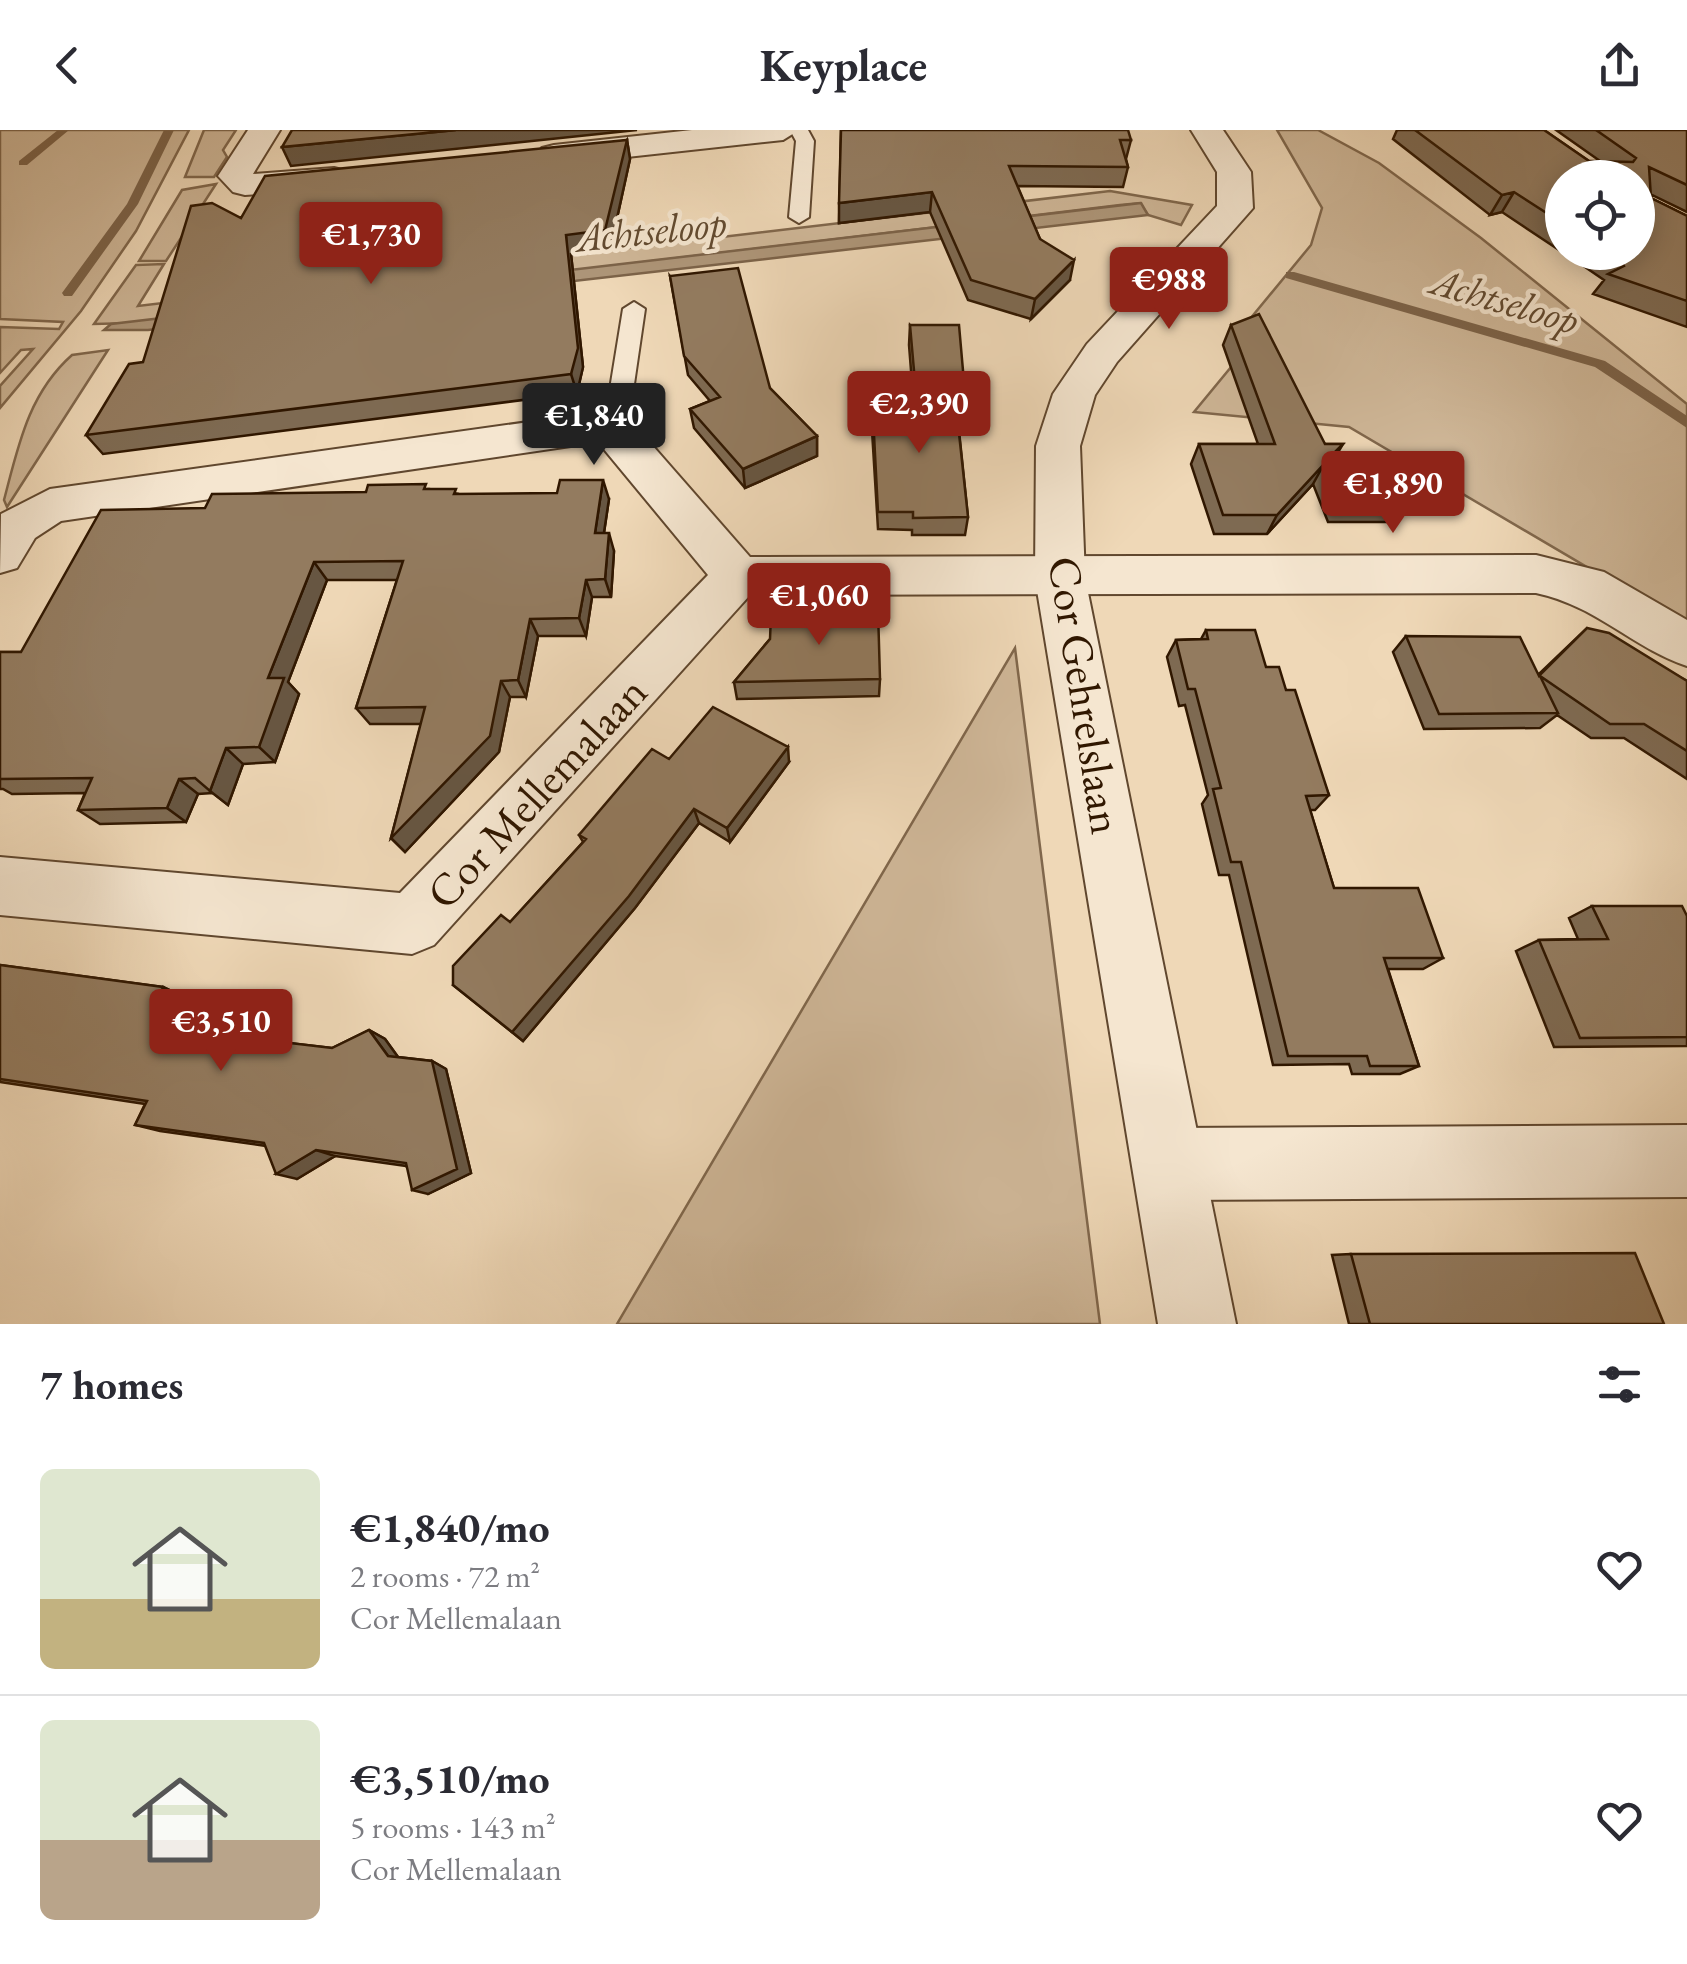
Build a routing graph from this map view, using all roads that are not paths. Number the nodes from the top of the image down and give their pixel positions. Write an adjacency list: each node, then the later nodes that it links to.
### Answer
1 (264, 130): 6 (street)
2 (783, 130): 5 (street)
3 (799, 130): 7 (lane)
4 (1207, 130): 12 (street, Cor Gehrelslaan)
5 (530, 158)
6 (358, 176)
7 (799, 217)
8 (634, 309): 9 (lane)
9 (615, 432): 10 (street); 11 (street)
10 (0, 555)
11 (737, 576): 12 (street); 14 (street, Cor Mellemalaan)
12 (1060, 578): 13 (street); 16 (street, Cor Gehrelslaan)
13 (1687, 646)
14 (0, 886)
15 (1687, 1161): 16 (street)
16 (1168, 1164): 17 (street, Cor Gehrelslaan)
17 (1196, 1324)

